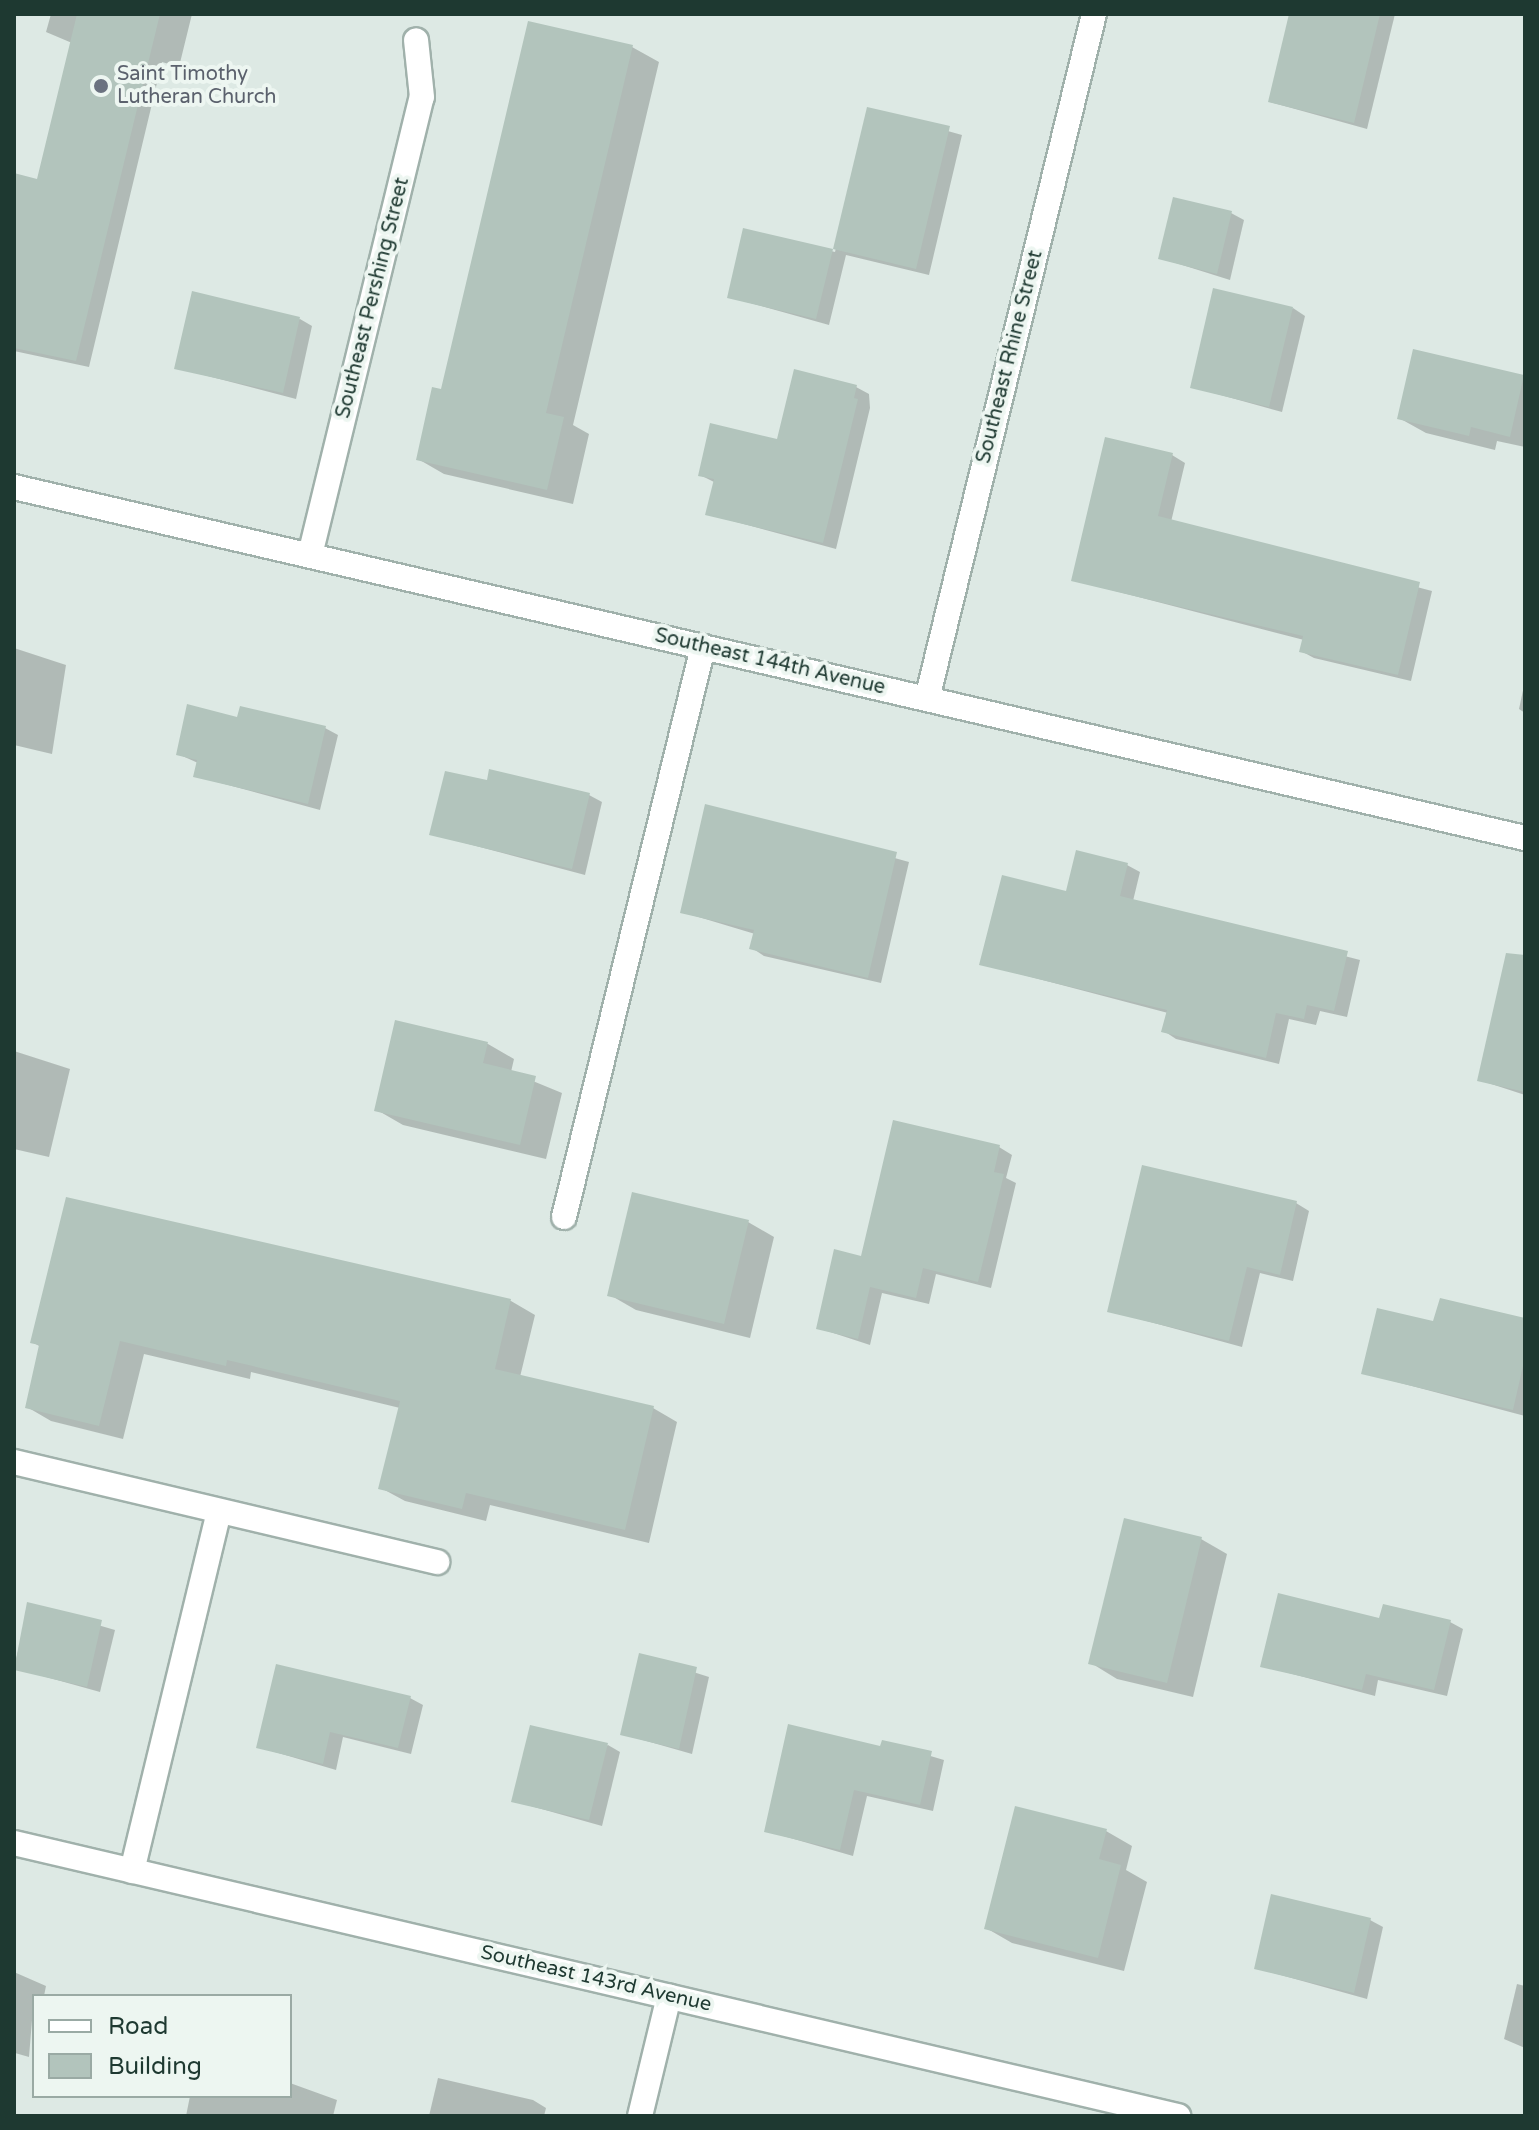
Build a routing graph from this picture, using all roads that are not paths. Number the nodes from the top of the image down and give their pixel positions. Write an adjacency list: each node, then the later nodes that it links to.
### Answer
1 (1094, 14): 6 (street, Southeast Rhine Street)
2 (416, 40): 4 (street, Southeast Pershing Street)
3 (14, 487): 4 (street, Southeast 144th Avenue)
4 (310, 555): 5 (street, Southeast 144th Avenue)
5 (703, 647): 6 (street, Southeast 144th Avenue); 8 (street)
6 (927, 699): 7 (street, Southeast 144th Avenue)
7 (1525, 838)
8 (564, 1217)
9 (14, 1462): 10 (street)
10 (219, 1511): 11 (street); 13 (street)
11 (437, 1562)
12 (14, 1843): 13 (street, Southeast 143rd Avenue)
13 (132, 1871): 14 (street, Southeast 143rd Avenue)
14 (669, 1996): 15 (street); 16 (street, Southeast 143rd Avenue)
15 (640, 2116)
16 (1178, 2116)

